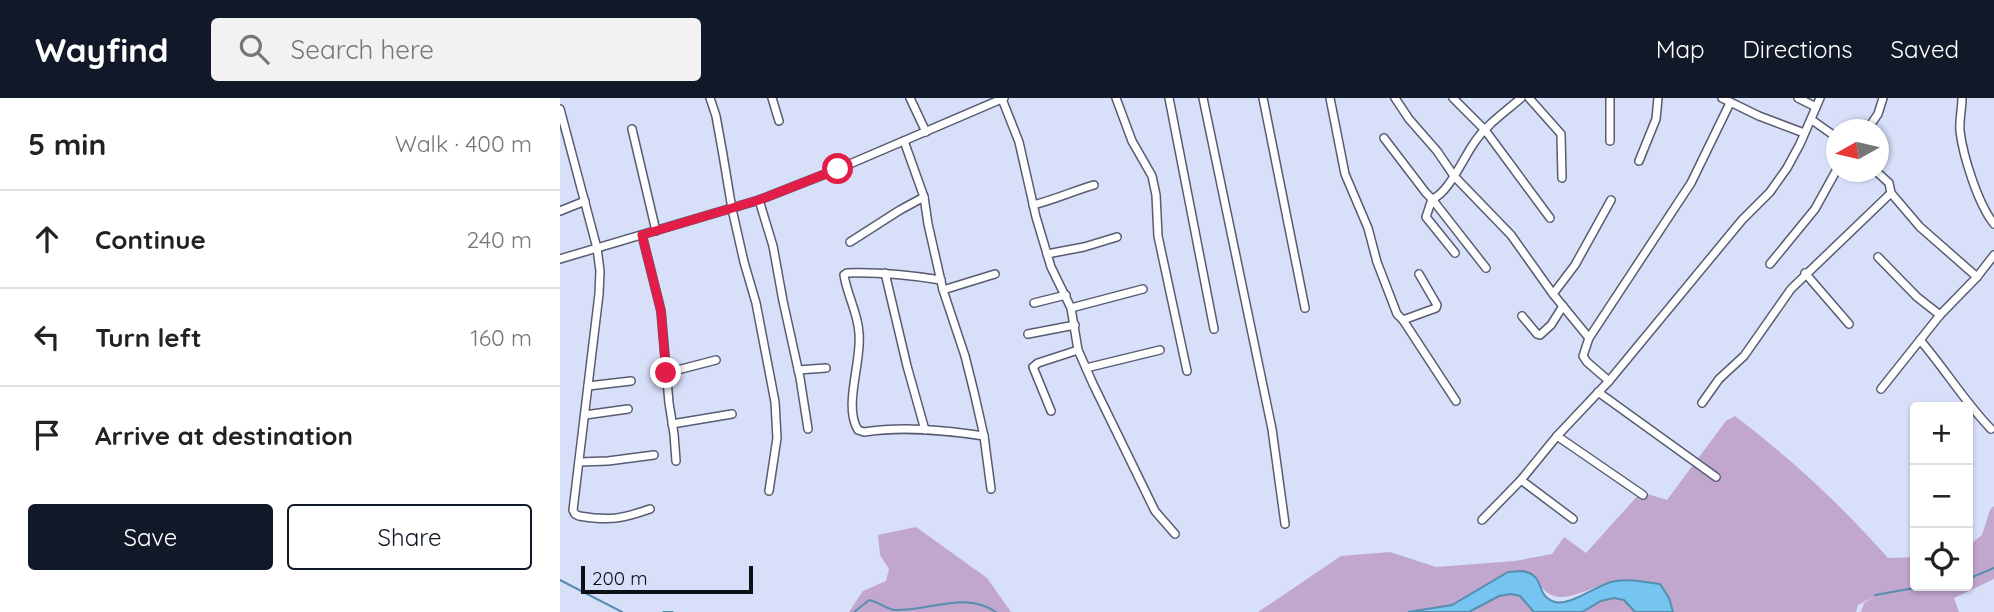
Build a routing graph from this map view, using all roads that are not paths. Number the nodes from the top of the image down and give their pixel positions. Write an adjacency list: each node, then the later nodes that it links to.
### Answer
1 (710, 98): 48 (street)
2 (772, 98): 26 (street)
3 (910, 98): 30 (street)
4 (1116, 98): 93 (street)
5 (1169, 98): 83 (street)
6 (1203, 98): 123 (street)
7 (1263, 98): 77 (street)
8 (1330, 98): 80 (street)
9 (1395, 98): 36 (street)
10 (1453, 98): 28 (street)
11 (1521, 98): 28 (street)
12 (1529, 98): 37 (street)
13 (1610, 98): 34 (street)
14 (1658, 98): 35 (street)
15 (1722, 98): 21 (street)
16 (1798, 98): 22 (street)
17 (1820, 98): 22 (street)
18 (1883, 98): 24 (street)
19 (1962, 98): 51 (street)
20 (1003, 99): 30 (street); 47 (street)
21 (1730, 103): 31 (street); 85 (street)
22 (1816, 107): 25 (street)
23 (560, 109): 46 (street)
24 (1875, 119)
25 (1812, 120): 29 (street); 31 (street)
26 (779, 121)
27 (632, 129): 52 (street)
28 (1485, 130): 36 (street); 50 (street)
29 (1826, 130)
30 (926, 132): 33 (street)
31 (1804, 134): 95 (street)
32 (1384, 138): 43 (street)
33 (904, 141): 42 (street); 44 (street)
34 (1611, 141)
35 (1639, 161)
36 (1454, 176): 43 (street); 72 (street)
37 (1562, 178)
38 (1830, 182): 62 (street)
39 (1888, 182): 41 (street)
40 (1094, 185): 47 (street)
41 (1891, 193): 67 (street); 68 (street)
42 (924, 197): 55 (street); 69 (street)
43 (1432, 199): 57 (street); 63 (street)
44 (759, 200): 48 (street); 92 (street)
45 (1611, 200): 72 (street)
46 (585, 201): 49 (street); 56 (street)
47 (1033, 205): 58 (street)
48 (732, 209): 52 (street); 118 (street)
49 (560, 211)
50 (1550, 218)
51 (1994, 224)
52 (656, 231): 53 (street)
53 (642, 235): 56 (street); 94 (street)
54 (1117, 237): 58 (street)
55 (850, 242)
56 (597, 248): 61 (street); 97 (street)
57 (1455, 253)
58 (1047, 254): 73 (street)
59 (1994, 255): 68 (street)
60 (1878, 257): 78 (street)
61 (560, 260)
62 (1770, 264)
63 (1486, 268)
64 (885, 273): 69 (street); 109 (street); 109 (street)
65 (995, 274): 71 (street)
66 (1419, 274): 80 (street)
67 (1805, 274): 81 (street); 101 (street)
68 (1977, 277): 78 (street)
69 (941, 280): 71 (street)
70 (1143, 289): 76 (street)
71 (943, 290): 110 (street)
72 (1553, 294): 75 (street)
73 (1066, 295): 74 (street); 76 (street)
74 (1034, 303)
75 (1563, 306): 79 (street); 85 (street)
76 (1071, 308): 82 (street)
77 (1305, 308)
78 (1940, 314): 86 (street)
79 (1522, 316)
80 (1404, 320): 100 (street)
81 (1849, 324)
82 (1075, 325): 84 (street); 88 (street)
83 (1214, 329)
84 (1028, 334)
85 (1589, 338): 95 (street)
86 (1920, 340): 98 (street); 108 (street)
87 (1160, 349): 91 (street)
88 (1079, 350): 91 (street); 103 (street)
89 (716, 360): 94 (street)
90 (826, 368): 92 (street)
91 (1086, 368): 124 (street)
92 (798, 369): 107 (street)
93 (1187, 372)
94 (666, 373): 106 (street)
95 (1609, 381): 99 (street)
96 (631, 382): 97 (street)
97 (588, 386): 105 (street)
98 (1881, 390)
99 (1598, 392): 111 (street); 115 (street)
100 (1456, 401)
101 (1702, 402)
102 (628, 409): 105 (street)
103 (1051, 411)
104 (732, 414): 106 (street)
105 (584, 415): 114 (street)
106 (672, 424): 113 (street)
107 (808, 429)
108 (1991, 429)
109 (925, 430): 110 (street)
110 (984, 436): 117 (street)
111 (1557, 436): 116 (street); 119 (street)
112 (654, 455): 114 (street)
113 (676, 461)
114 (579, 462): 120 (street)
115 (1716, 477)
116 (1521, 480): 121 (street); 122 (street)
117 (990, 489)
118 (769, 491)
119 (1643, 495)
120 (650, 509)
121 (1573, 519)
122 (1482, 520)
123 (1285, 524)
124 (1175, 534)

